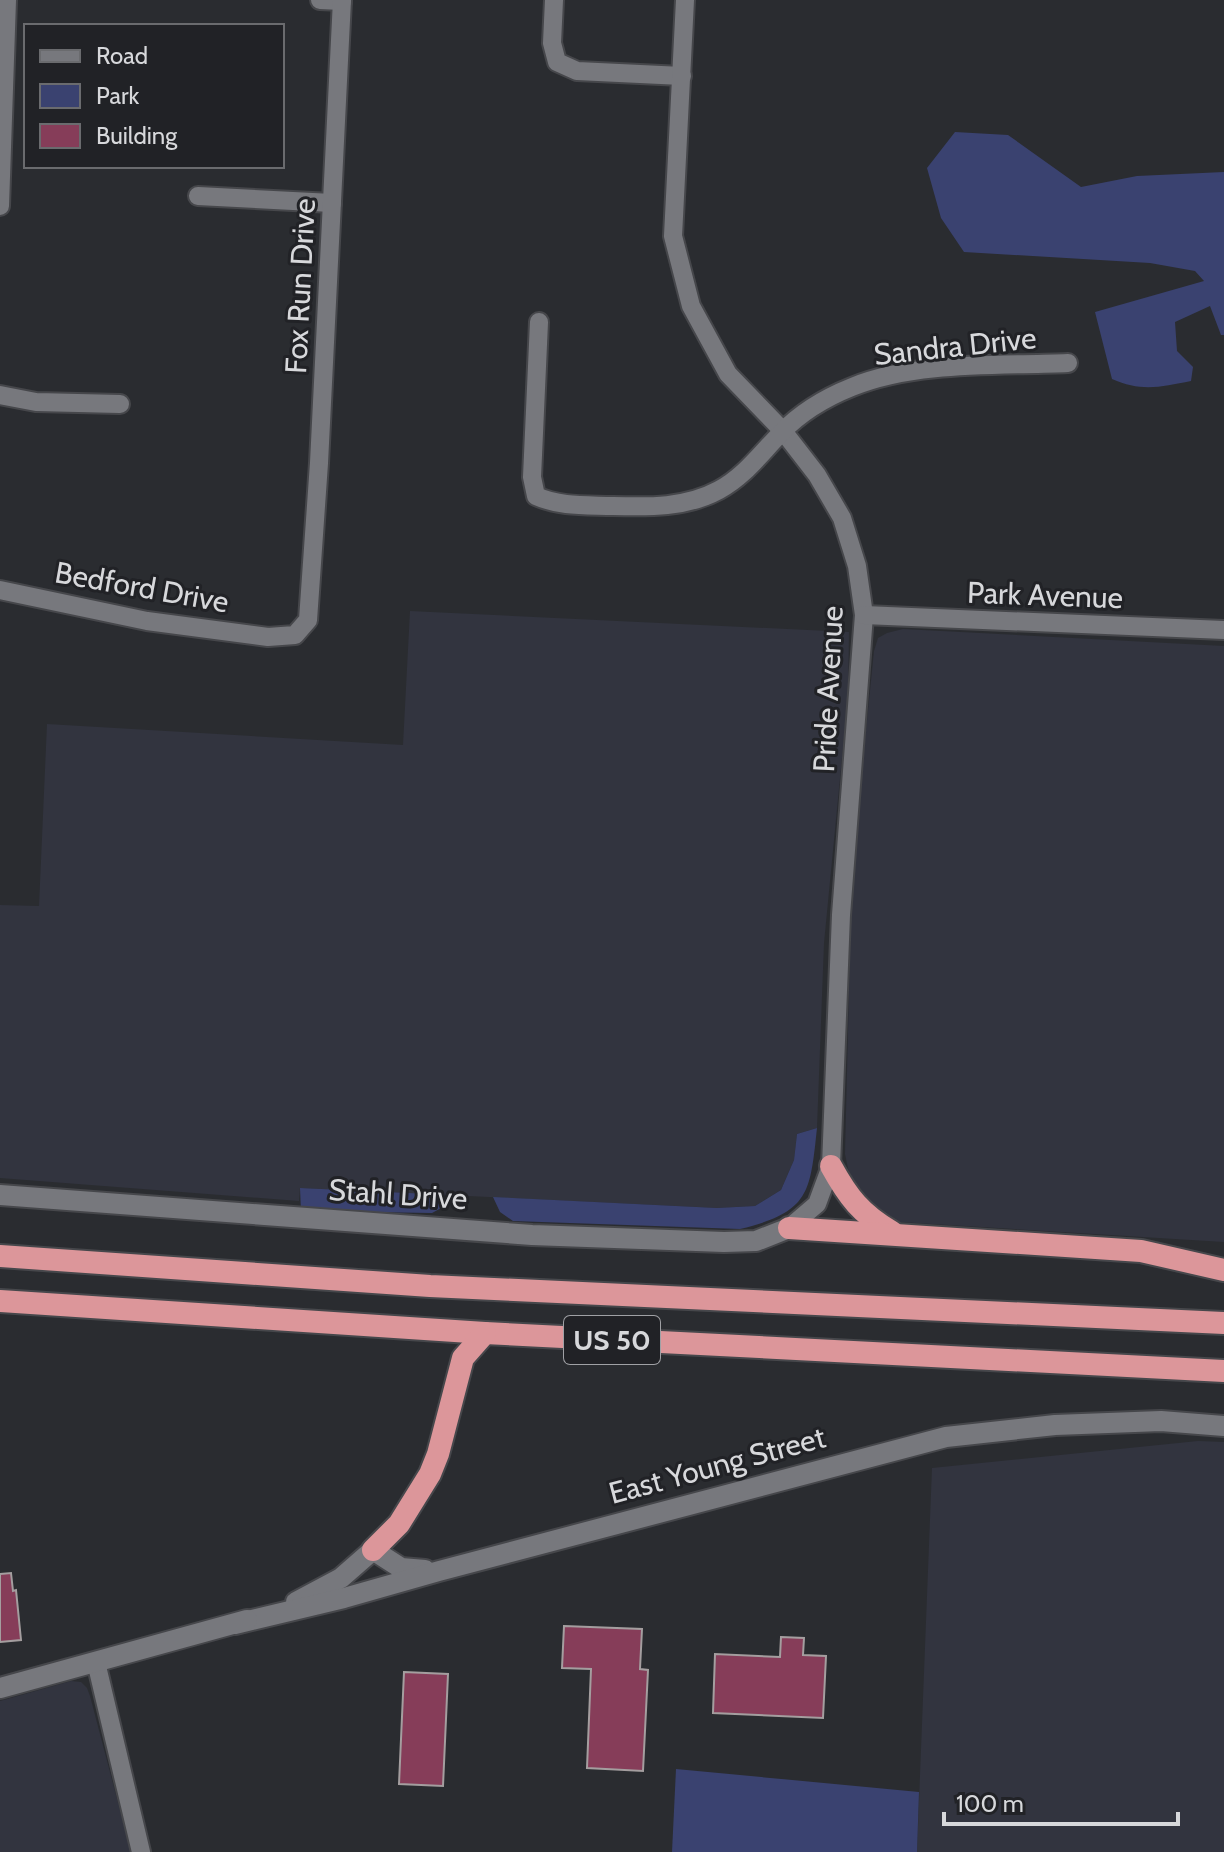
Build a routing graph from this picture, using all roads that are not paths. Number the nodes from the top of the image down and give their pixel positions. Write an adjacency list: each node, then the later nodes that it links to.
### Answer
1 (7, 0): 9 (street)
2 (320, 0): 3 (street)
3 (342, 0): 8 (street, Fox Run Drive)
4 (554, 0): 6 (street)
5 (685, 0): 6 (street, Pride Avenue)
6 (682, 76): 14 (street, Pride Avenue)
7 (198, 196): 8 (street)
8 (332, 203): 18 (street, Fox Run Drive)
9 (0, 206)
10 (539, 322): 14 (street, Sandra Drive)
11 (1068, 363): 14 (street, Sandra Drive)
12 (0, 395): 13 (street)
13 (120, 404)
14 (783, 431): 16 (street, Pride Avenue)
15 (0, 590): 18 (street, Bedford Drive)
16 (864, 615): 17 (street, Park Avenue); 19 (street, Pride Avenue)
17 (1224, 630)
18 (274, 637)
19 (831, 1166): 21 (street, Pride Avenue); 22 (highway)
20 (0, 1195): 21 (main road, Stahl Drive)
21 (789, 1228): 22 (highway)
22 (896, 1235): 24 (highway)
23 (0, 1256): 26 (highway, US 50)
24 (1224, 1270)
25 (0, 1301): 27 (highway, US 50)
26 (1224, 1323)
27 (485, 1333): 28 (highway, US 50); 30 (highway)
28 (1224, 1371)
29 (1224, 1426): 31 (main road, East Young Street)
30 (373, 1550): 31 (main road); 32 (main road, East Young Street)
31 (439, 1571): 32 (main road, East Young Street)
32 (235, 1624): 33 (main road, East Young Street)
33 (96, 1662): 34 (main road, East Young Street); 35 (street)
34 (0, 1688)
35 (141, 1852)

